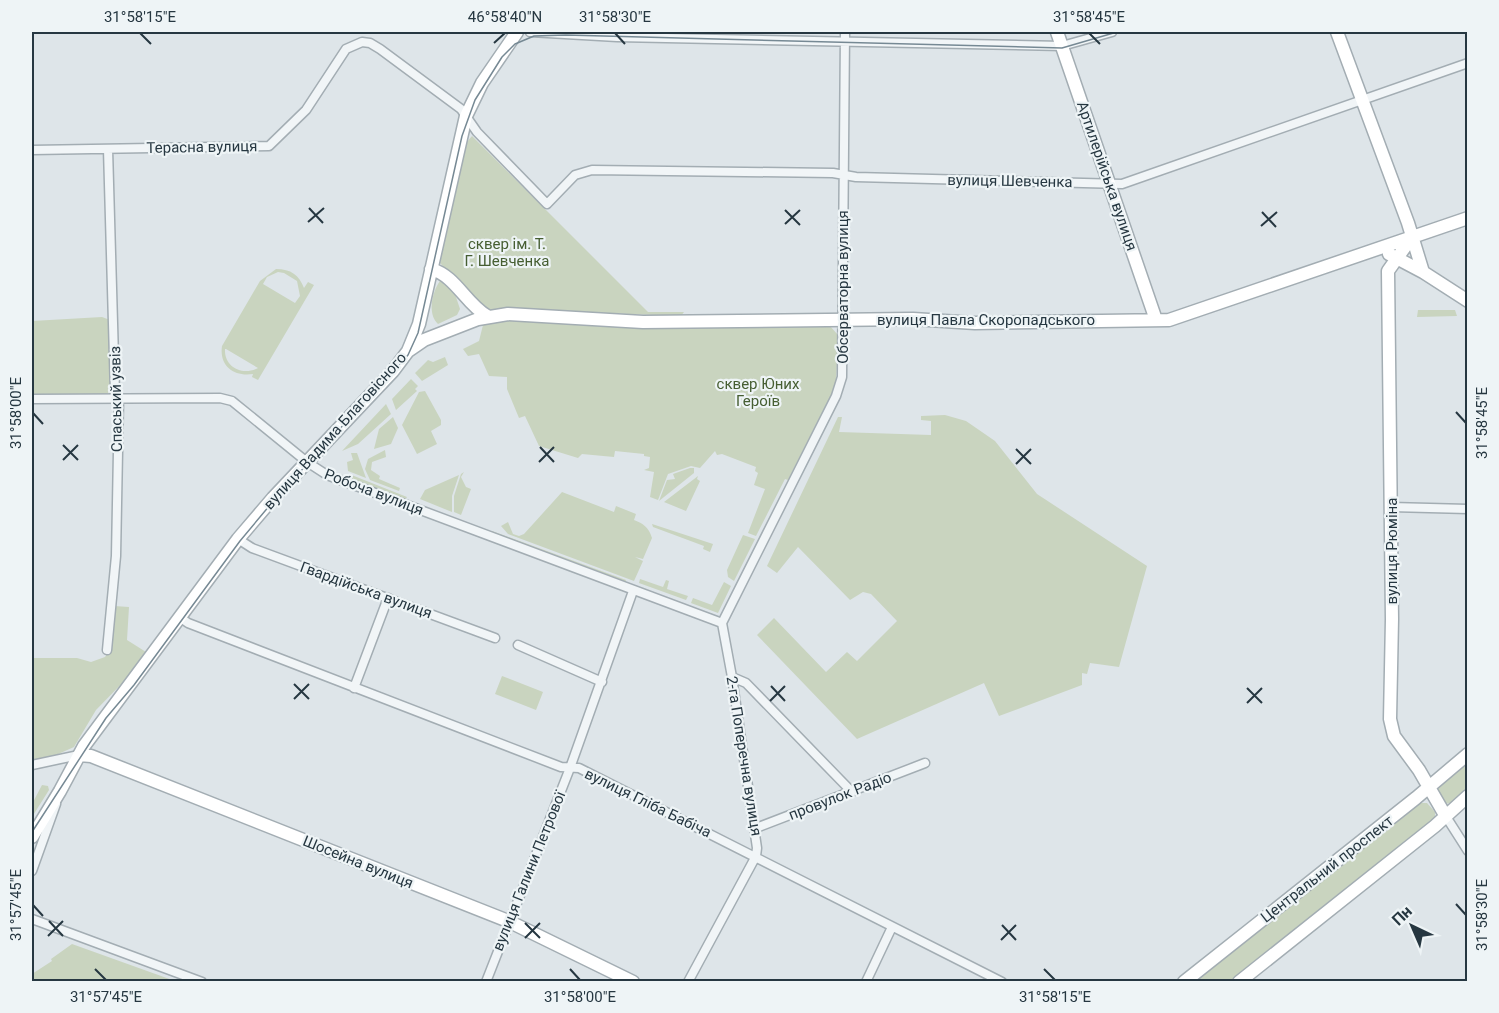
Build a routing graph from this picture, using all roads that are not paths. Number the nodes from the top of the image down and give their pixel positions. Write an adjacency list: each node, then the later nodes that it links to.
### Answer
1 (517, 32): 10 (street, вулиця Вадима Благовісного)
2 (530, 32): 6 (street)
3 (1057, 32): 7 (street, Артилерійська вулиця)
4 (1112, 32): 7 (street)
5 (1337, 32): 9 (street)
6 (845, 36): 7 (street); 13 (street, Обсерваторна вулиця)
7 (1062, 46): 14 (street, Артилерійська вулиця)
8 (1467, 63): 9 (street, вулиця Шевченка)
9 (1362, 101): 14 (street, вулиця Шевченка); 17 (street)
10 (466, 116): 11 (street, Терасна вулиця); 15 (street, Терасна вулиця); 20 (street, вулиця Вадима Благовісного)
11 (108, 149): 12 (street, Терасна вулиця); 33 (street, Спаський узвіз)
12 (32, 150)
13 (844, 174): 14 (street, вулиця Шевченка); 15 (street, вулиця Шевченка); 27 (street, Обсерваторна вулиця)
14 (1110, 183): 28 (street, Артилерійська вулиця)
15 (546, 204)
16 (1467, 218): 17 (street, вулиця Павла Скоропадського)
17 (1412, 237): 18 (street, вулиця Павла Скоропадського); 19 (street, вулиця Рюміна); 22 (street)
18 (1370, 251): 19 (street); 21 (street); 28 (street, вулиця Павла Скоропадського)
19 (1395, 257): 21 (street, вулиця Рюміна); 22 (street)
20 (431, 269): 23 (street); 25 (street, вулиця Вадима Благовісного)
21 (1388, 271): 35 (street, вулиця Рюміна)
22 (1423, 272): 24 (street)
23 (467, 298): 26 (street); 29 (street)
24 (1467, 301)
25 (421, 315): 30 (street); 31 (street, вулиця Вадима Благовісного)
26 (487, 316): 27 (street, вулиця Павла Скоропадського); 29 (street, вулиця Павла Скоропадського)
27 (844, 320): 28 (street, вулиця Павла Скоропадського); 41 (street, Обсерваторна вулиця)
28 (1156, 320)
29 (457, 328): 30 (street, вулиця Павла Скоропадського)
30 (441, 335): 31 (street, вулиця Павла Скоропадського)
31 (408, 351): 34 (street, вулиця Вадима Благовісного)
32 (32, 399): 33 (street, Робоча вулиця)
33 (119, 399): 34 (street, Робоча вулиця); 44 (street, Спаський узвіз)
34 (307, 462): 37 (street, вулиця Вадима Благовісного); 38 (street, Робоча вулиця)
35 (1391, 507): 36 (street); 53 (street, вулиця Рюміна)
36 (1467, 508)
37 (238, 539): 39 (street, Гвардійська вулиця); 40 (street, вулиця Вадима Благовісного)
38 (633, 591): 41 (street, Робоча вулиця); 46 (street, вулиця Галини Петрової)
39 (388, 598): 42 (street, Гвардійська вулиця); 47 (street)
40 (181, 618): 47 (street, вулиця Гліба Бабіча); 49 (street, вулиця Вадима Благовісного)
41 (722, 623): 45 (street, 2-га Поперечна вулиця)
42 (495, 638)
43 (518, 645): 46 (street)
44 (107, 650)
45 (732, 677): 55 (street); 58 (street, 2-га Поперечна вулиця)
46 (602, 682): 52 (street, вулиця Галини Петрової)
47 (354, 688): 52 (street, вулиця Гліба Бабіча)
48 (1467, 754): 53 (street, Центральний проспект)
49 (79, 755): 51 (street); 54 (street, вулиця Вадима Благовісного); 64 (street, Шосейна вулиця)
50 (925, 763): 55 (street, провулок Радіо)
51 (32, 765)
52 (570, 768): 61 (street, вулиця Гліба Бабіча); 64 (street, вулиця Галини Петрової)
53 (1428, 786): 57 (street, вулиця Рюміна); 72 (street, Центральний проспект)
54 (60, 791): 59 (street, вулиця Вадима Благовісного); 62 (street)
55 (852, 792): 58 (street, провулок Радіо)
56 (1467, 796): 57 (street)
57 (1445, 815): 60 (street, вулиця Рюміна); 73 (street)
58 (756, 828): 61 (street, 2-га Поперечна вулиця)
59 (32, 837)
60 (1467, 851)
61 (756, 856): 65 (street, вулиця Гліба Бабіча); 69 (street, 2-га Поперечна вулиця)
62 (32, 871)
63 (32, 919): 66 (street)
64 (508, 921): 67 (street, вулиця Галини Петрової); 68 (street, Шосейна вулиця)
65 (892, 927): 70 (street); 71 (street, вулиця Гліба Бабіча)
66 (202, 981)
67 (486, 981)
68 (633, 981)
69 (688, 981)
70 (866, 981)
71 (1002, 981)
72 (1184, 981)
73 (1239, 981)

